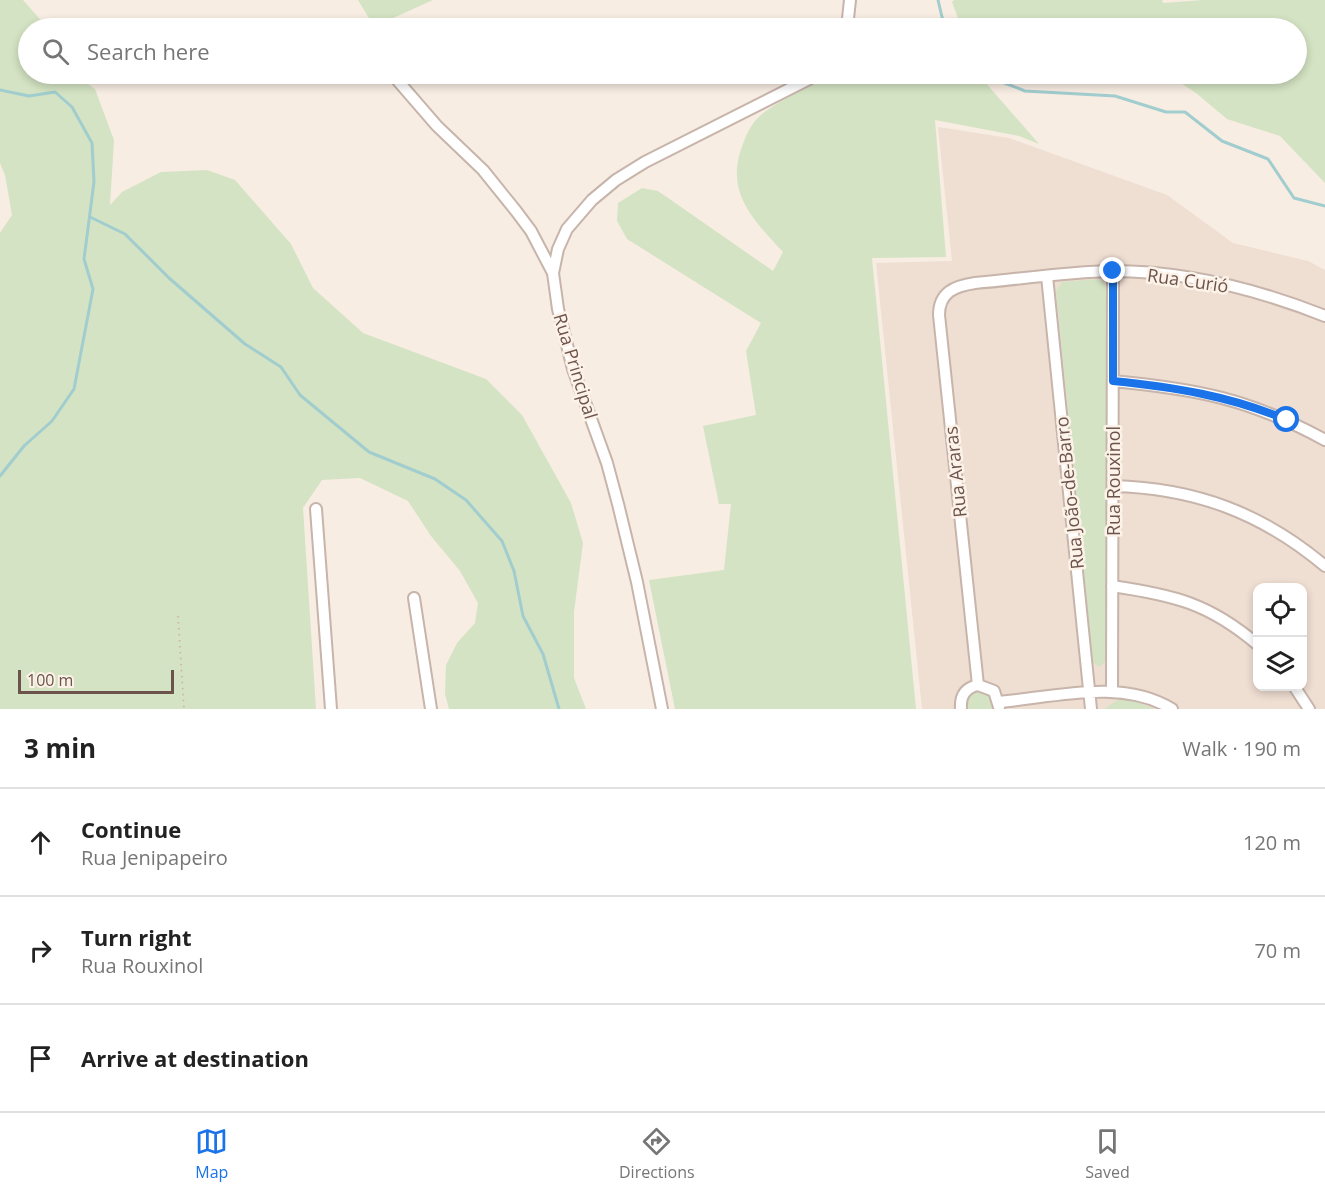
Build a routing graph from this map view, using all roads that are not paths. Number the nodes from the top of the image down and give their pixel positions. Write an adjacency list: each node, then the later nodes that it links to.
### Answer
1 (850, 0): 2 (street)
2 (848, 18)
3 (401, 84): 6 (street, Rua Principal)
4 (800, 84): 6 (street)
5 (1113, 271): 7 (street, Rua Curió); 9 (street, Rua Curió); 10 (street, Rua Rouxinol)
6 (553, 273): 25 (street, Rua Principal)
7 (1047, 276): 8 (street, Rua Curió); 21 (street, Rua João-de-Barro)
8 (975, 283): 18 (street, Rua Araras)
9 (1325, 316)
10 (1113, 381): 11 (street); 12 (street, Rua Rouxinol)
11 (1325, 440)
12 (1113, 486): 14 (street); 15 (street, Rua Rouxinol)
13 (316, 509): 23 (street)
14 (1325, 566)
15 (1113, 586): 17 (street); 19 (street, Rua Rouxinol)
16 (414, 598): 24 (street)
17 (1253, 642)
18 (978, 685): 22 (street); 26 (street)
19 (1112, 691): 21 (street); 28 (street)
20 (1297, 691): 29 (street)
21 (1090, 693): 22 (street); 27 (street, Rua João-de-Barro)
22 (999, 706)
23 (332, 709)
24 (431, 709)
25 (662, 709)
26 (961, 709)
27 (1092, 709)
28 (1172, 709)
29 (1309, 709)

